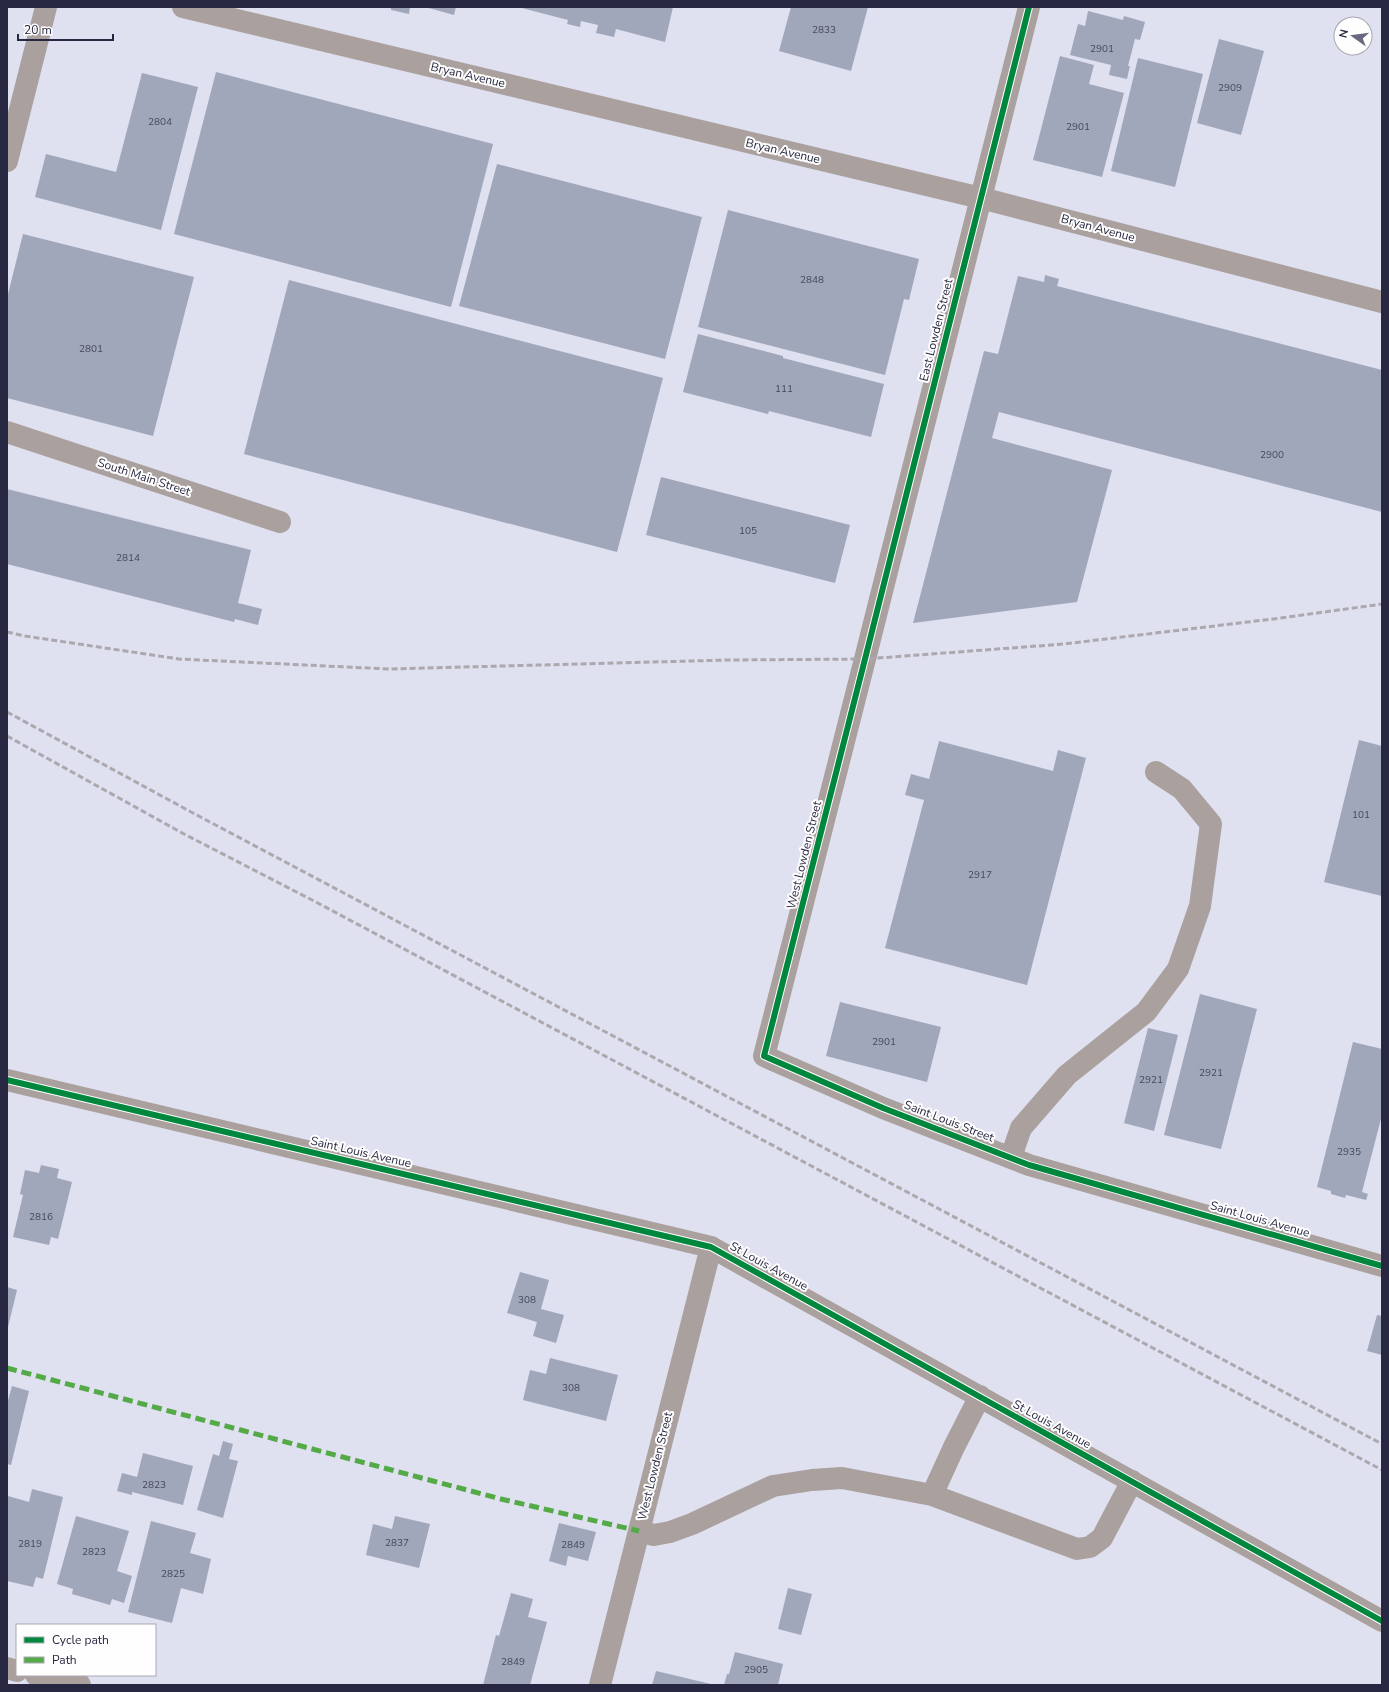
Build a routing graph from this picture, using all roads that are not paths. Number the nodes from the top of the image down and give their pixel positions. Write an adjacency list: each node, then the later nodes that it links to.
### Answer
1 (46, 7): 4 (street)
2 (183, 7): 5 (street, Bryan Avenue)
3 (1029, 7): 5 (street, East Lowden Street)
4 (7, 161)
5 (981, 198): 6 (street, Bryan Avenue); 9 (street, East Lowden Street)
6 (1382, 302)
7 (7, 432): 8 (street, South Main Street)
8 (280, 522)
9 (865, 659): 11 (street, West Lowden Street)
10 (1156, 772): 13 (street)
11 (764, 1056): 13 (street, Saint Louis Street)
12 (7, 1080): 15 (street, Saint Louis Avenue)
13 (1011, 1157): 14 (street, Saint Louis Street)
14 (1131, 1194): 16 (street, Saint Louis Avenue)
15 (711, 1247): 17 (street, St Louis Avenue); 20 (street, West Lowden Street)
16 (1382, 1266)
17 (980, 1396): 18 (street, St Louis Avenue); 19 (street)
18 (1132, 1481): 19 (street); 21 (street, St Louis Avenue)
19 (932, 1495): 20 (street)
20 (639, 1531): 24 (street, West Lowden Street)
21 (1382, 1621)
22 (40, 1676): 23 (street)
23 (80, 1685)
24 (600, 1685)

